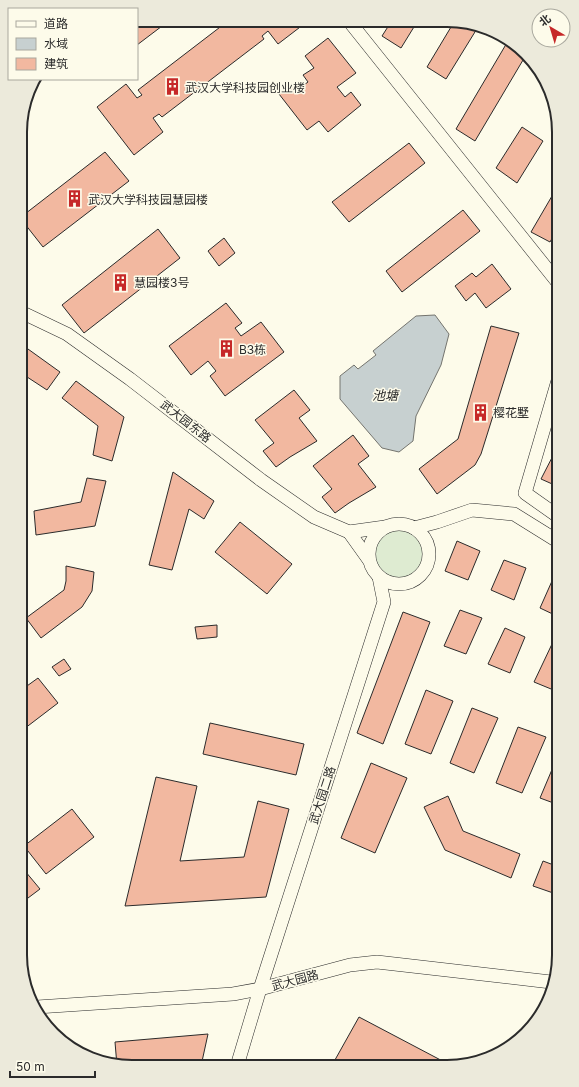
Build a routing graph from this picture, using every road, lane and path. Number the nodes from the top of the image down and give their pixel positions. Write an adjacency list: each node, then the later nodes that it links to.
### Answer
1 (354, 27): 2 (street)
2 (552, 275)
3 (27, 315): 9 (street, 武大园东路)
4 (552, 402): 5 (street)
5 (552, 512)
6 (437, 522): 8 (street); 10 (street); 11 (street)
7 (385, 527): 8 (street); 9 (street); 12 (street)
8 (414, 528): 11 (street)
9 (350, 532): 12 (street)
10 (552, 538)
11 (429, 553): 14 (street)
12 (369, 560): 13 (street)
13 (378, 577): 14 (street); 15 (street)
14 (407, 584): 15 (street)
15 (384, 602): 17 (street, 武大园二路)
16 (548, 982): 17 (street, 武大园路)
17 (260, 989): 18 (street, 武大园路); 19 (street, 武大园二路)
18 (40, 1007)
19 (239, 1060)

